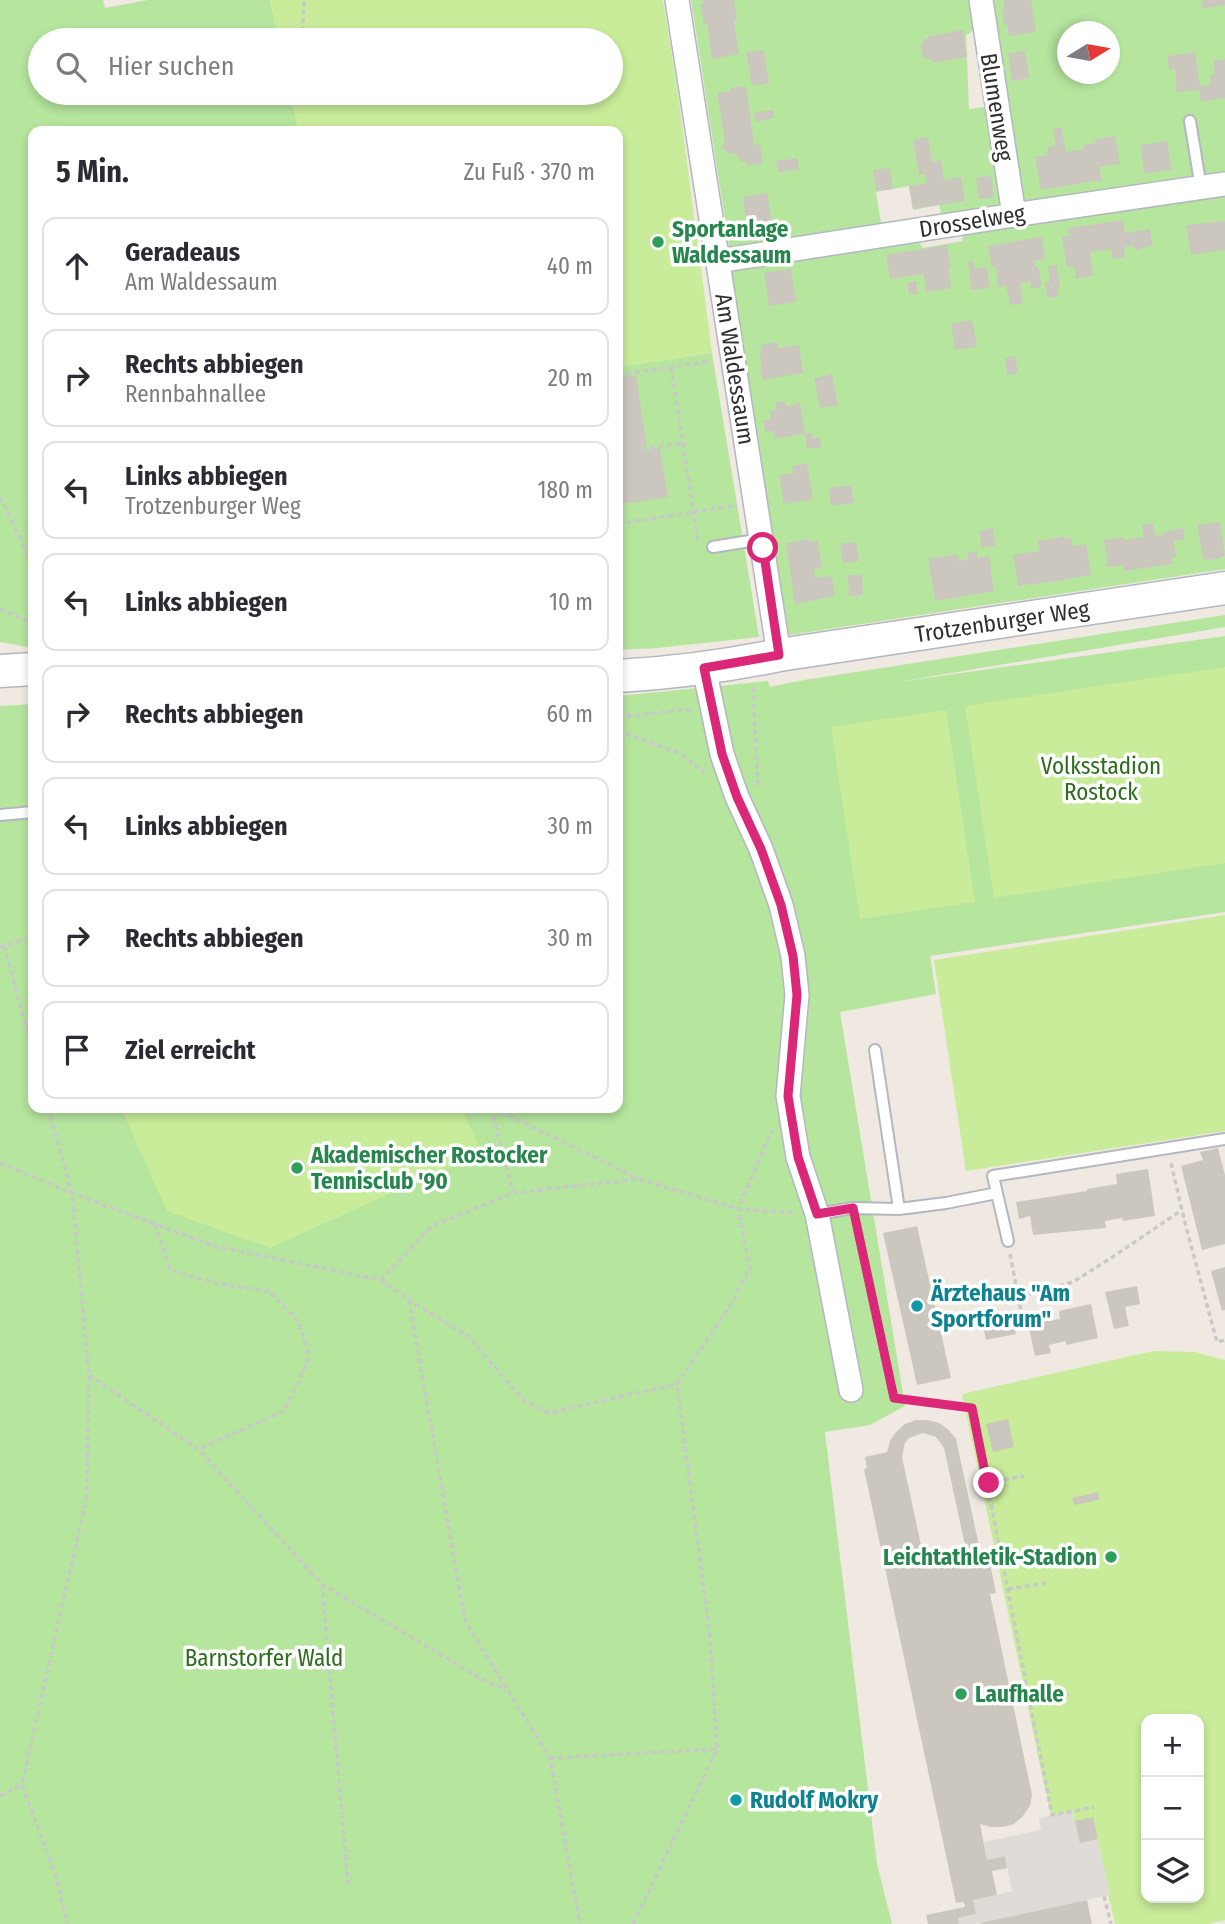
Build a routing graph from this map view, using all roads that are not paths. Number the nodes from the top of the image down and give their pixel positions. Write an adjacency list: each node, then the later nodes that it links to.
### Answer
1 (677, 0): 7 (street, Am Waldessaum)
2 (981, 0): 6 (street, Blumenweg)
3 (1190, 121): 5 (lane)
4 (1225, 184): 5 (street, Drosselweg)
5 (1201, 188): 6 (street, Drosselweg)
6 (1014, 215): 7 (street, Drosselweg)
7 (719, 261): 8 (street, Am Waldessaum)
8 (762, 539): 9 (lane); 11 (street, Am Waldessaum)
9 (713, 547)
10 (1225, 589): 11 (street, Trotzenburger Weg)
11 (779, 649): 12 (street, Trotzenburger Weg)
12 (704, 668): 13 (street, Trotzenburger Weg); 20 (street)
13 (623, 676)
14 (28, 812): 15 (lane)
15 (0, 815)
16 (875, 1050): 19 (lane)
17 (1225, 1139): 18 (lane)
18 (997, 1193): 19 (lane); 21 (lane)
19 (899, 1209): 20 (lane)
20 (817, 1214): 22 (street)
21 (1007, 1241)
22 (851, 1390)

